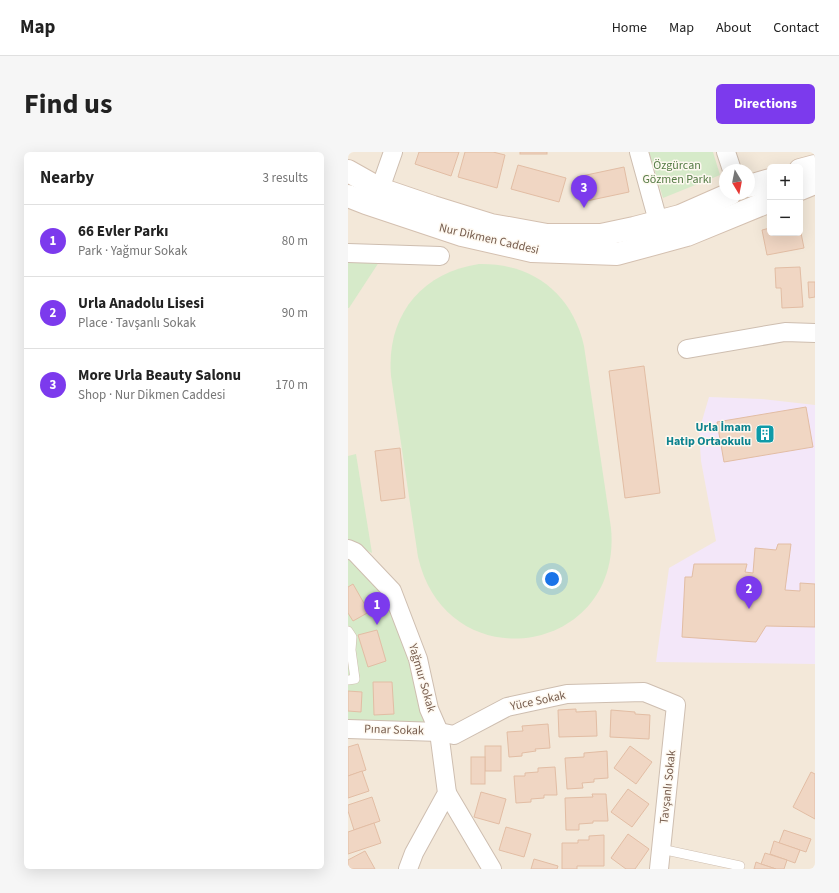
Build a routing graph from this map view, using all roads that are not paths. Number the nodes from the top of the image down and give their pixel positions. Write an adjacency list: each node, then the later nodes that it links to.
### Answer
1 (393, 152): 11 (street)
2 (639, 152): 16 (street)
3 (726, 152): 4 (street)
4 (730, 164)
5 (815, 166): 6 (main road)
6 (803, 169)
7 (348, 171): 11 (main road, Nur Dikmen Caddesi)
8 (767, 181): 10 (main road)
9 (815, 183): 12 (main road)
10 (755, 184)
11 (380, 188): 16 (main road, Nur Dikmen Caddesi)
12 (803, 188)
13 (348, 196): 15 (main road, Nur Dikmen Caddesi)
14 (719, 199): 16 (main road, Nur Dikmen Caddesi)
15 (767, 202)
16 (658, 222)
17 (348, 253): 18 (street)
18 (440, 256)
19 (815, 333): 20 (street)
20 (687, 349)
21 (348, 549): 26 (street, Yağmur Sokak)
22 (348, 631): 23 (lane)
23 (348, 680)
24 (644, 692): 26 (street, Yüce Sokak); 28 (street, Tavşanlı Sokak)
25 (348, 729): 26 (street, Pınar Sokak)
26 (439, 732): 27 (street, Yağmur Sokak)
27 (447, 793): 30 (street); 31 (street)
28 (661, 849): 29 (lane); 32 (street, Tavşanlı Sokak)
29 (740, 866)
30 (408, 869)
31 (492, 869)
32 (660, 869)

